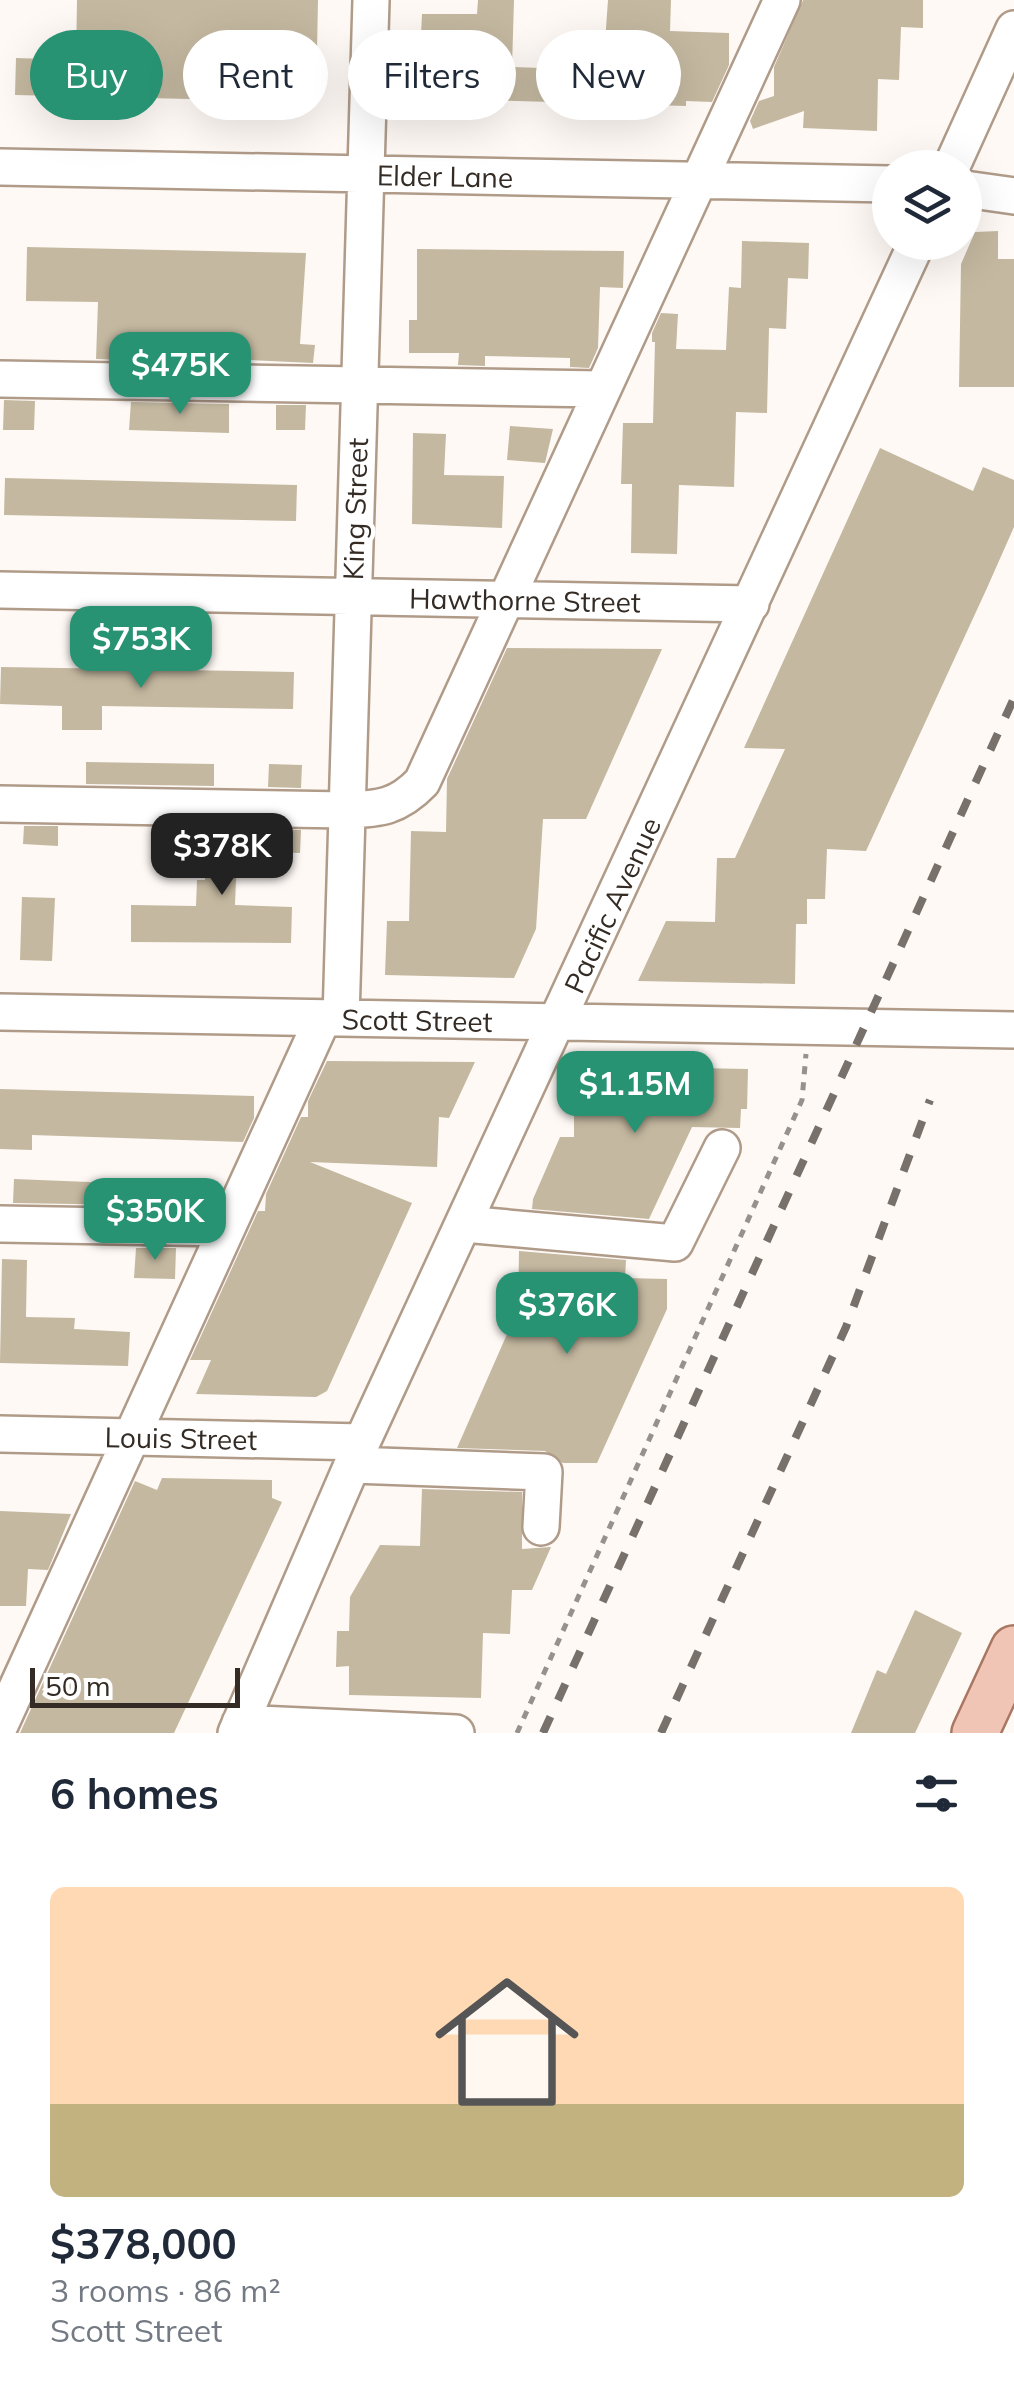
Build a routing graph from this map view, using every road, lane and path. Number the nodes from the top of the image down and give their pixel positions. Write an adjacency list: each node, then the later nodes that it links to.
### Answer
1 (371, 0): 6 (street, King Street)
2 (782, 0): 7 (street)
3 (1014, 30): 4 (street)
4 (959, 150)
5 (0, 167): 6 (street, Elder Lane)
6 (367, 174): 7 (street, Elder Lane); 13 (street, King Street)
7 (698, 181): 8 (street, Elder Lane); 14 (street)
8 (872, 184)
9 (982, 191): 10 (street)
10 (1014, 196)
11 (908, 260): 18 (street, Pacific Avenue)
12 (0, 379): 13 (street)
13 (360, 385): 14 (street); 16 (street, King Street)
14 (601, 389): 17 (street)
15 (0, 590): 16 (street, Hawthorne Street)
16 (352, 596): 17 (street, Hawthorne Street); 20 (street, King Street)
17 (504, 600): 18 (street, Hawthorne Street); 20 (street)
18 (751, 604): 23 (street, Pacific Avenue)
19 (0, 804): 20 (street)
20 (346, 810): 22 (street, King Street)
21 (0, 1012): 22 (street, Scott Street)
22 (332, 1018): 23 (street, Scott Street); 29 (street)
23 (559, 1022): 24 (street, Scott Street); 28 (street, Pacific Avenue)
24 (809, 1026): 25 (street, Scott Street); 41 (path)
25 (1014, 1030)
26 (722, 1148): 28 (street)
27 (0, 1224): 29 (street)
28 (464, 1224): 32 (street, Pacific Avenue)
29 (226, 1228): 31 (street)
30 (0, 1434): 31 (street, Louis Street)
31 (134, 1437): 32 (street, Louis Street); 35 (street)
32 (358, 1454): 33 (street, Louis Street); 39 (street, Pacific Avenue)
33 (541, 1526)
34 (0, 1646): 35 (street)
35 (36, 1647): 38 (street)
36 (1014, 1649): 37 (main road)
37 (993, 1716)
38 (0, 1724)
39 (238, 1728): 40 (street)
40 (456, 1732)
41 (517, 1733)

